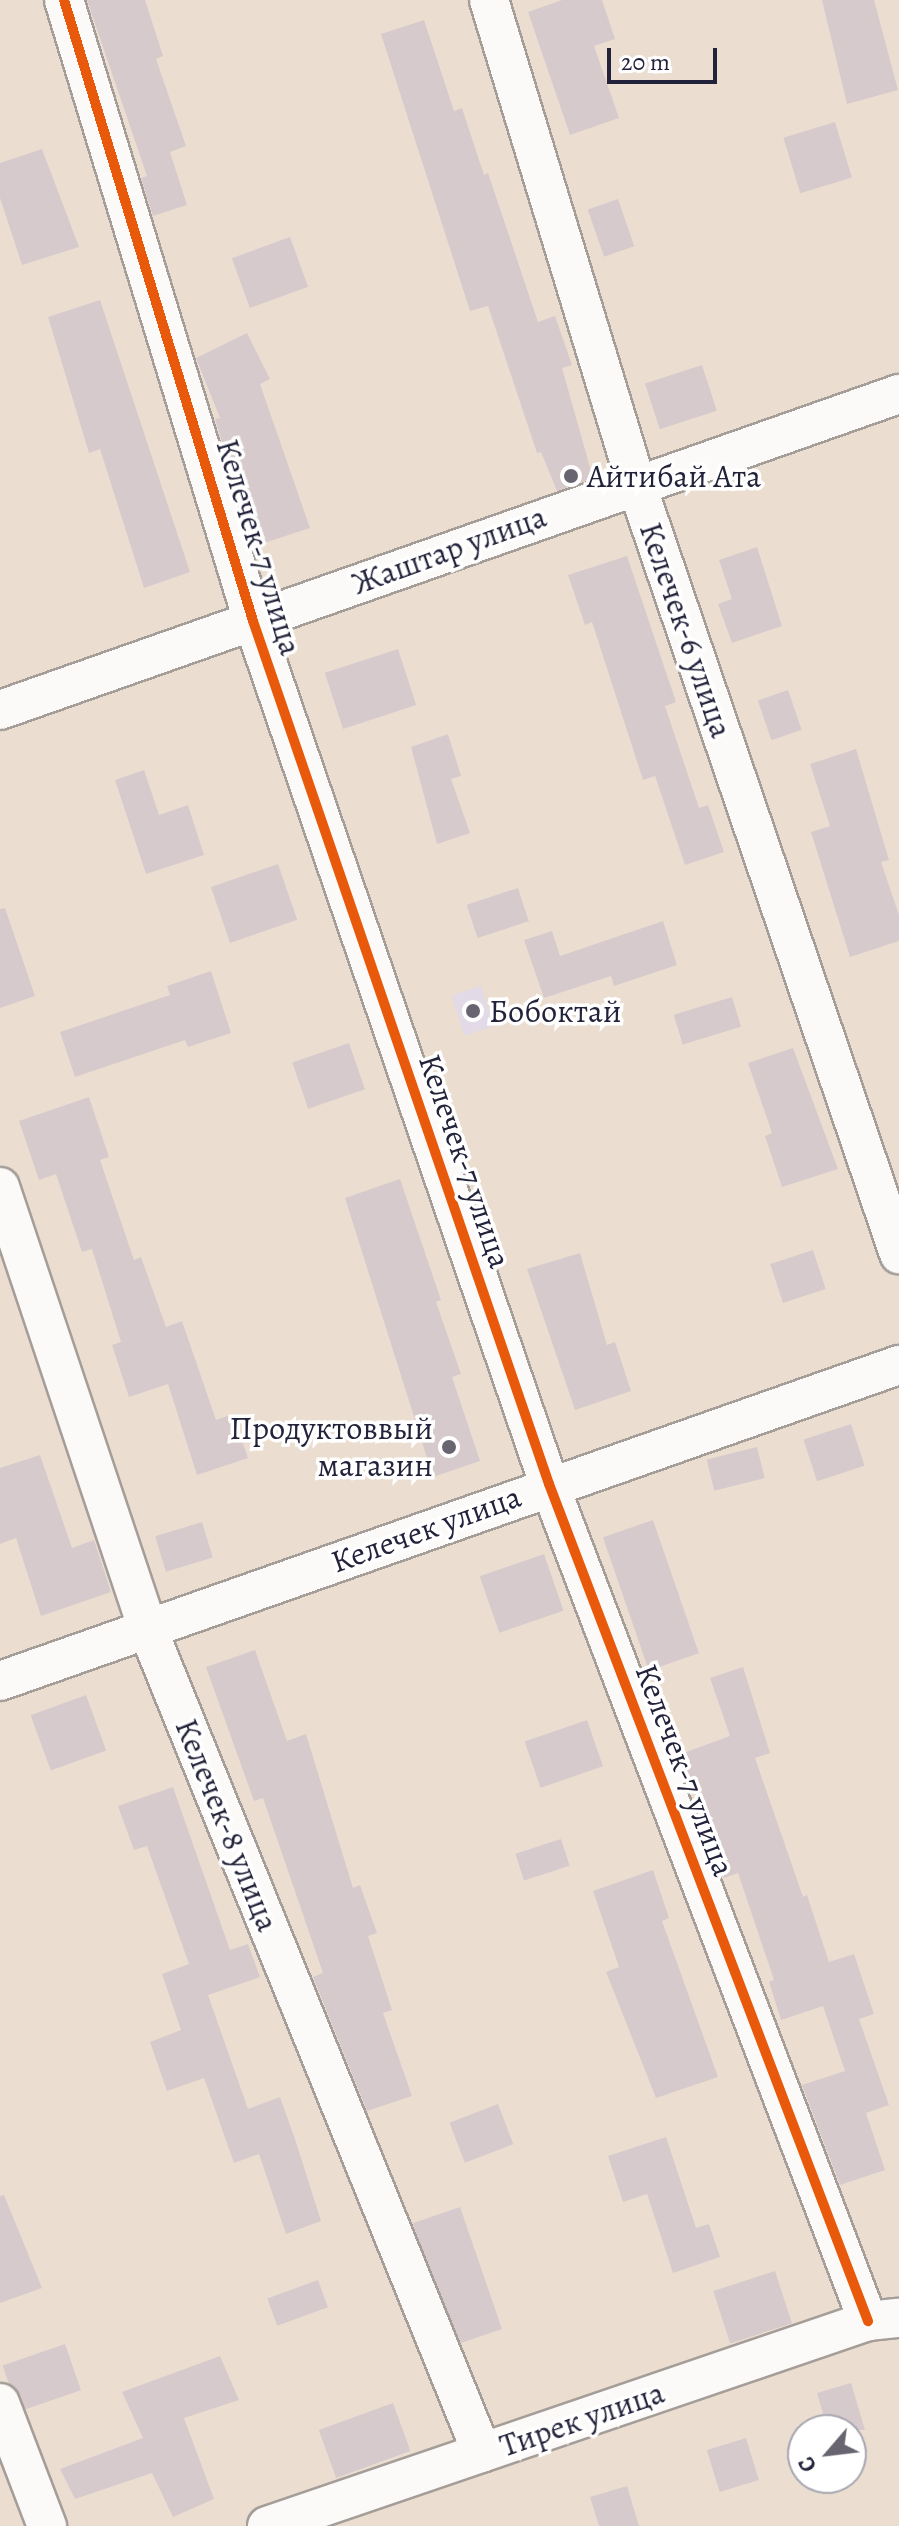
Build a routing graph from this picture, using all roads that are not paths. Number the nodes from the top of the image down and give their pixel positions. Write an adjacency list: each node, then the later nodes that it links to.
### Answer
1 (64, 0): 5 (street, Келечек-7 улица)
2 (489, 0): 4 (street, Келечек-6 улица)
3 (899, 394): 4 (street, Жаштар улица)
4 (636, 483): 5 (street, Жаштар улица); 8 (street, Келечек-6 улица)
5 (253, 621): 6 (street, Жаштар улица); 10 (street, Келечек-7 улица)
6 (0, 710)
7 (0, 1187): 11 (street, Келечек-8 улица)
8 (899, 1254)
9 (899, 1365): 10 (street, Келечек улица)
10 (549, 1484): 11 (street, Келечек улица); 13 (street, Келечек-7 улица)
11 (148, 1630): 12 (street, Келечек улица); 15 (street, Келечек-8 улица)
12 (0, 1681)
13 (883, 2320): 15 (street, Тирек улица)
14 (0, 2403): 16 (street)
15 (482, 2453): 17 (street, Тирек улица)
16 (47, 2526)
17 (267, 2526)

